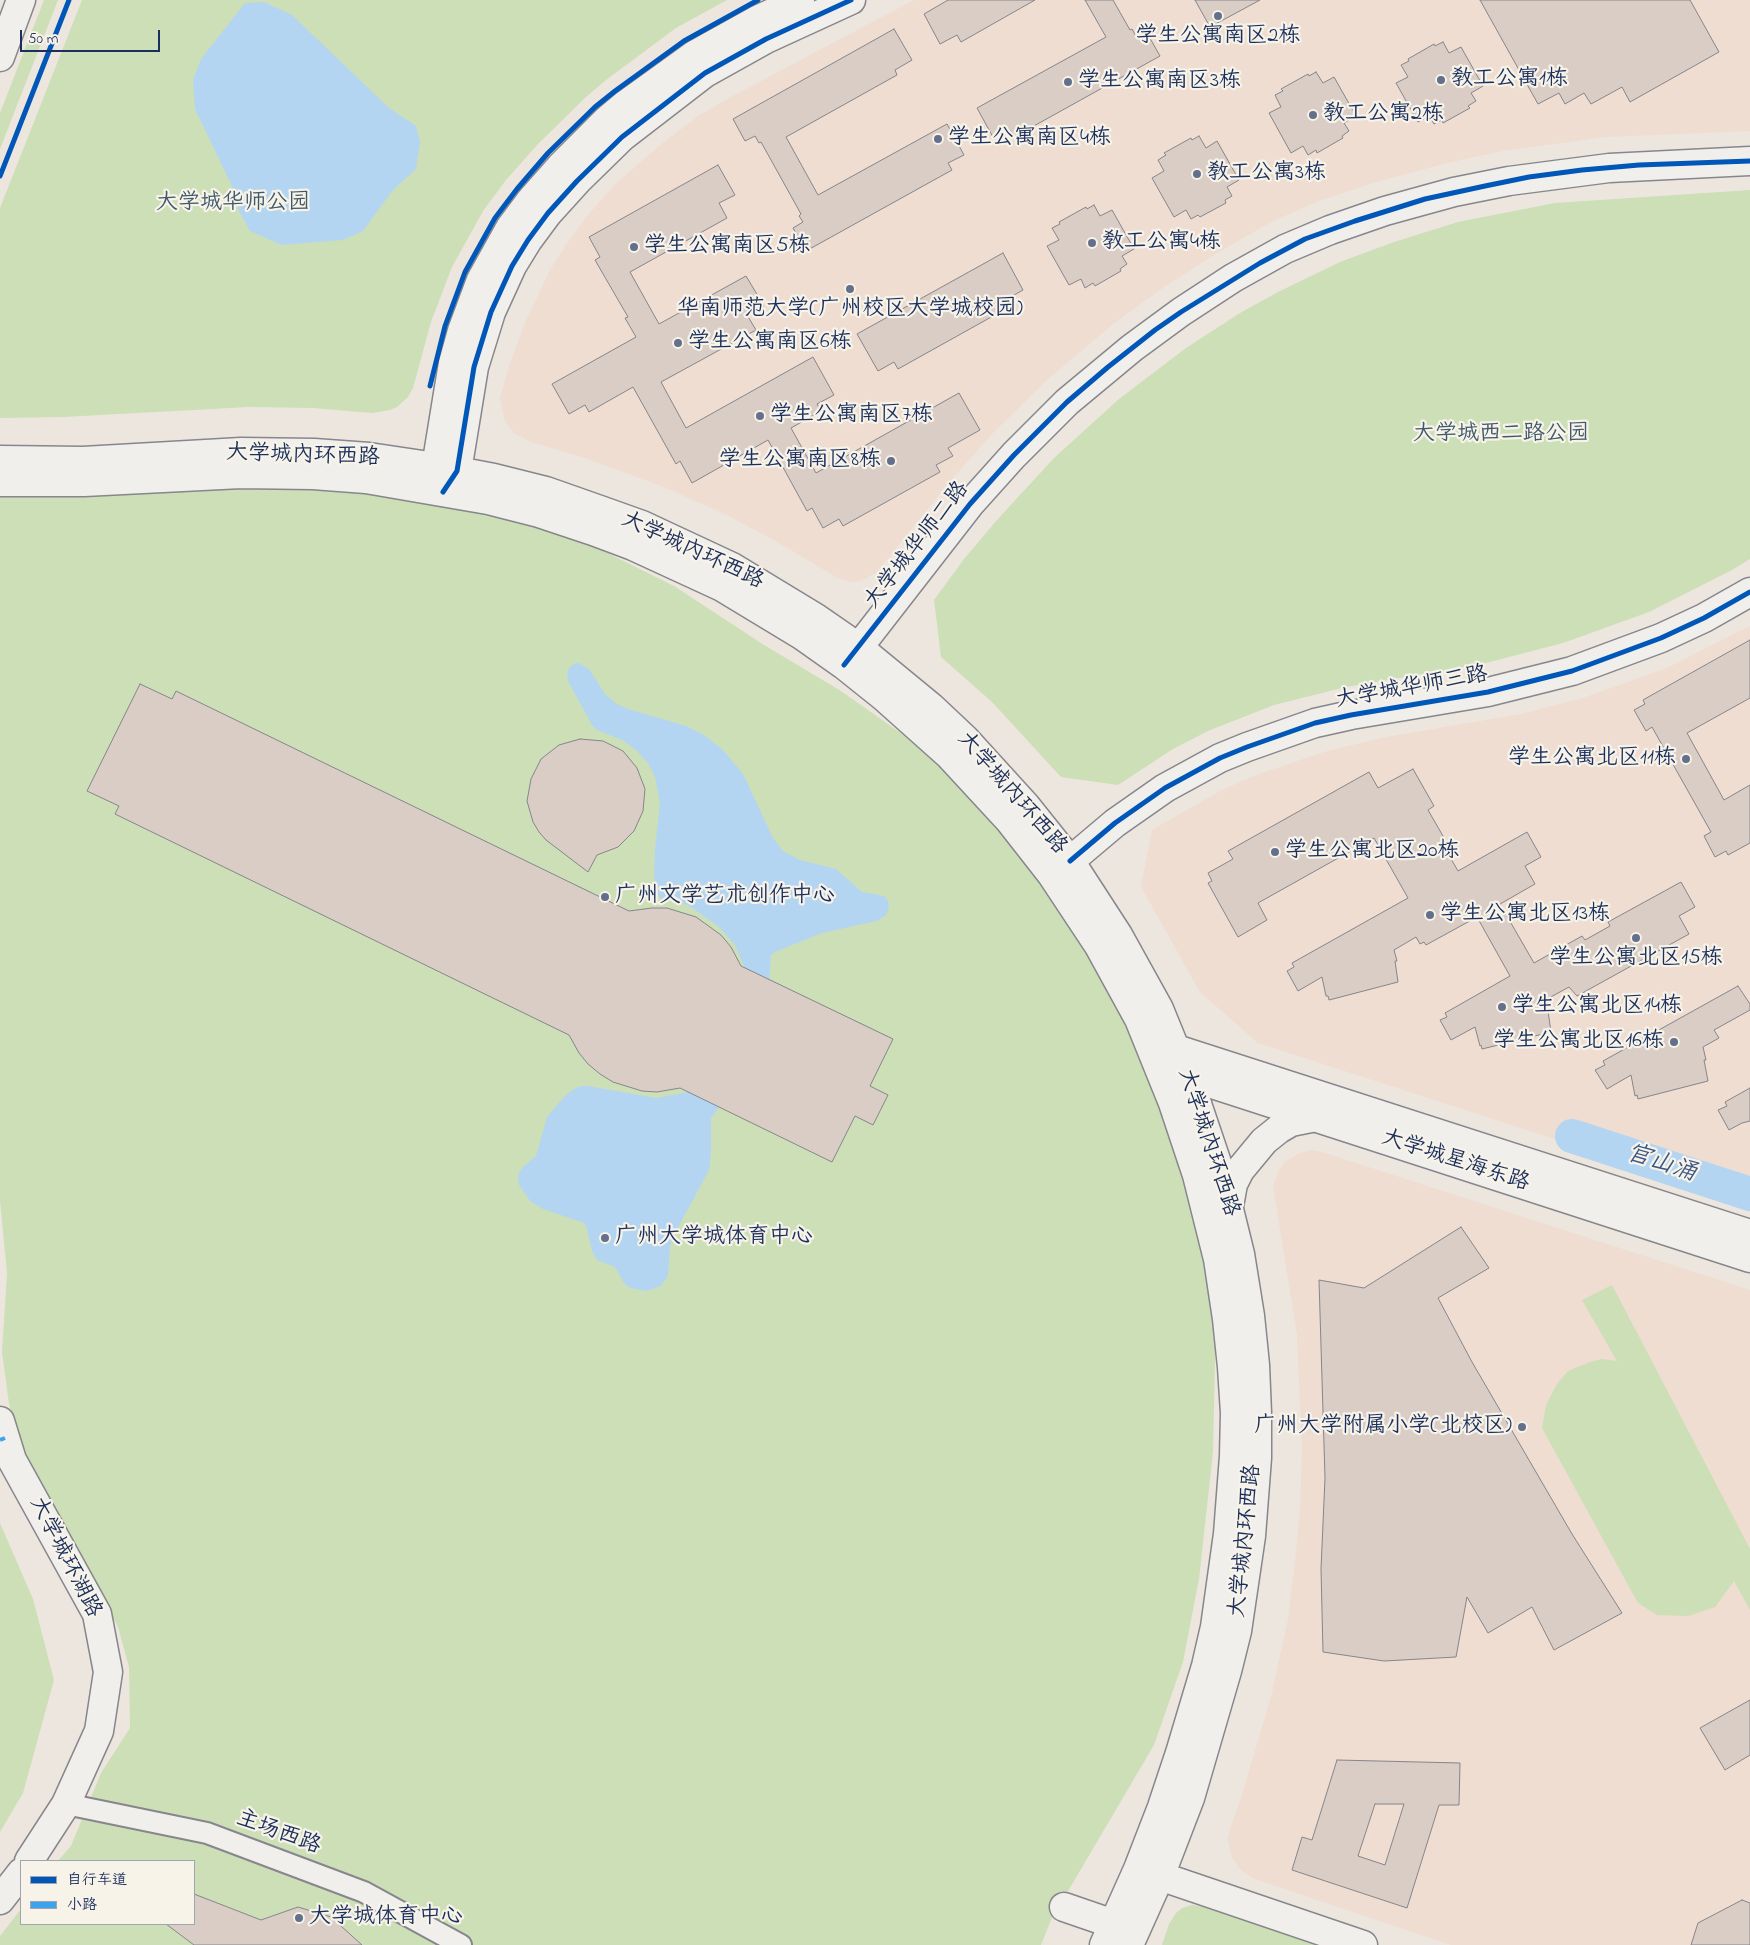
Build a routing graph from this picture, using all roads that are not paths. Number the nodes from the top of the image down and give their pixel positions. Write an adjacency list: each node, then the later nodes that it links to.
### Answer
1 (21, 0): 4 (main road)
2 (800, 0): 7 (main road)
3 (852, 0): 7 (main road)
4 (0, 57)
5 (1750, 161): 10 (main road, 大学城华师二路)
6 (0, 460): 7 (main road, 大学城内环西路)
7 (445, 476): 8 (main road, 大学城内环西路); 10 (main road, 大学城内环西路)
8 (0, 482)
9 (1750, 592): 11 (main road, 大学城华师三路)
10 (851, 656): 11 (main road, 大学城内环西路); 12 (main road, 大学城内环西路)
11 (1070, 861): 12 (main road, 大学城内环西路)
12 (1168, 1058): 13 (main road, 大学城内环西路); 16 (main road, 大学城星海东路); 21 (main road, 大学城内环西路)
13 (1187, 1076): 14 (main road, 大学城星海东路); 15 (main road, 大学城内环西路)
14 (1316, 1118): 15 (main road); 17 (main road, 大学城星海东路)
15 (1229, 1208): 21 (main road, 大学城内环西路)
16 (1750, 1234)
17 (1750, 1258)
18 (0, 1421): 19 (main road, 大学城环湖路)
19 (66, 1804): 20 (main road, 大学城环湖路); 26 (street, 主场西路)
20 (30, 1860)
21 (1149, 1873): 25 (main road, 大学城内环西路); 27 (main road)
22 (20, 1874): 23 (main road)
23 (0, 1900)
24 (1064, 1907): 25 (main road)
25 (1121, 1936)
26 (460, 1945)
27 (1363, 1945)

